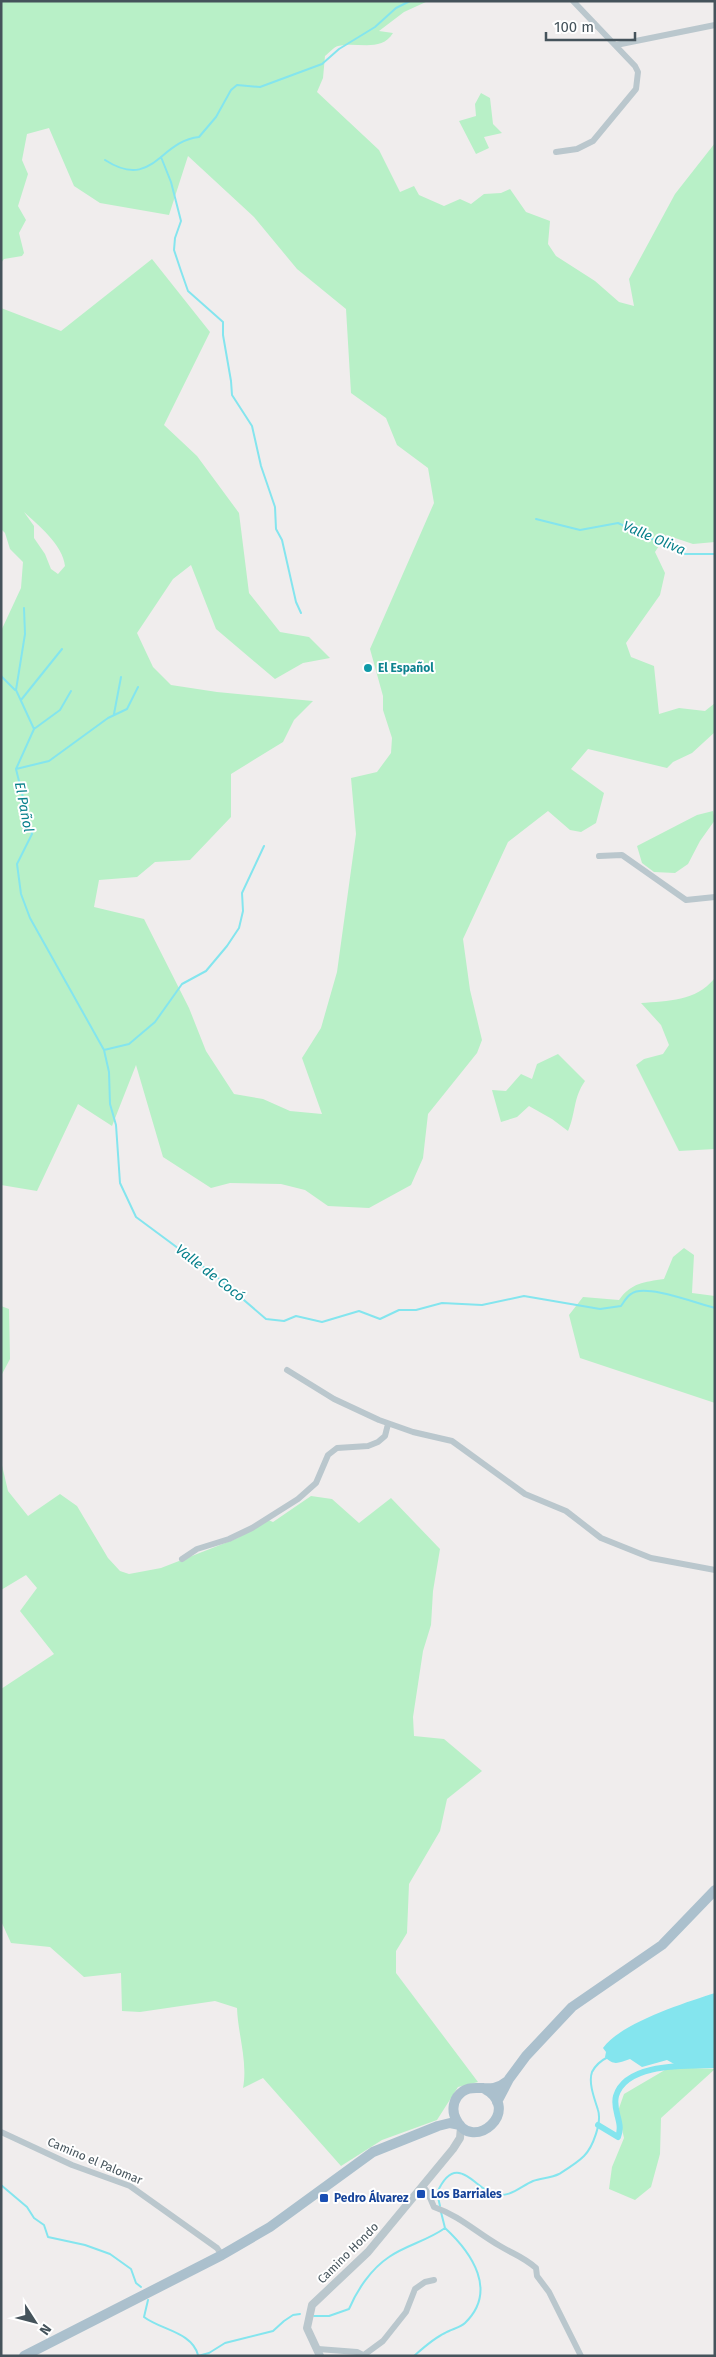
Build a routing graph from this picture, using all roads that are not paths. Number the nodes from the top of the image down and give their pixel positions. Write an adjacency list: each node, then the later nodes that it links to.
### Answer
1 (573, 1): 3 (street)
2 (715, 25): 3 (street)
3 (616, 45): 4 (street)
4 (556, 152)
5 (599, 856): 6 (street)
6 (715, 897)
7 (287, 1370): 8 (street)
8 (388, 1424): 9 (street); 10 (street)
9 (182, 1559)
10 (715, 1570)
11 (715, 1890): 12 (main road)
12 (509, 2079): 13 (main road); 14 (main road)
13 (483, 2088): 14 (main road); 15 (main road)
14 (497, 2102): 19 (main road)
15 (453, 2111): 16 (main road); 17 (main road)
16 (438, 2126): 17 (main road); 22 (main road)
17 (460, 2126): 19 (main road); 20 (street)
18 (1, 2132): 22 (street, Camino el Palomar)
19 (474, 2132): 20 (street)
20 (453, 2150): 21 (street, Camino Hondo)
21 (423, 2186): 24 (street, Camino Hondo); 27 (street)
22 (222, 2255): 26 (main road)
23 (434, 2280): 25 (street)
24 (319, 2352): 25 (street)
25 (364, 2355)
26 (24, 2356)
27 (581, 2356)

